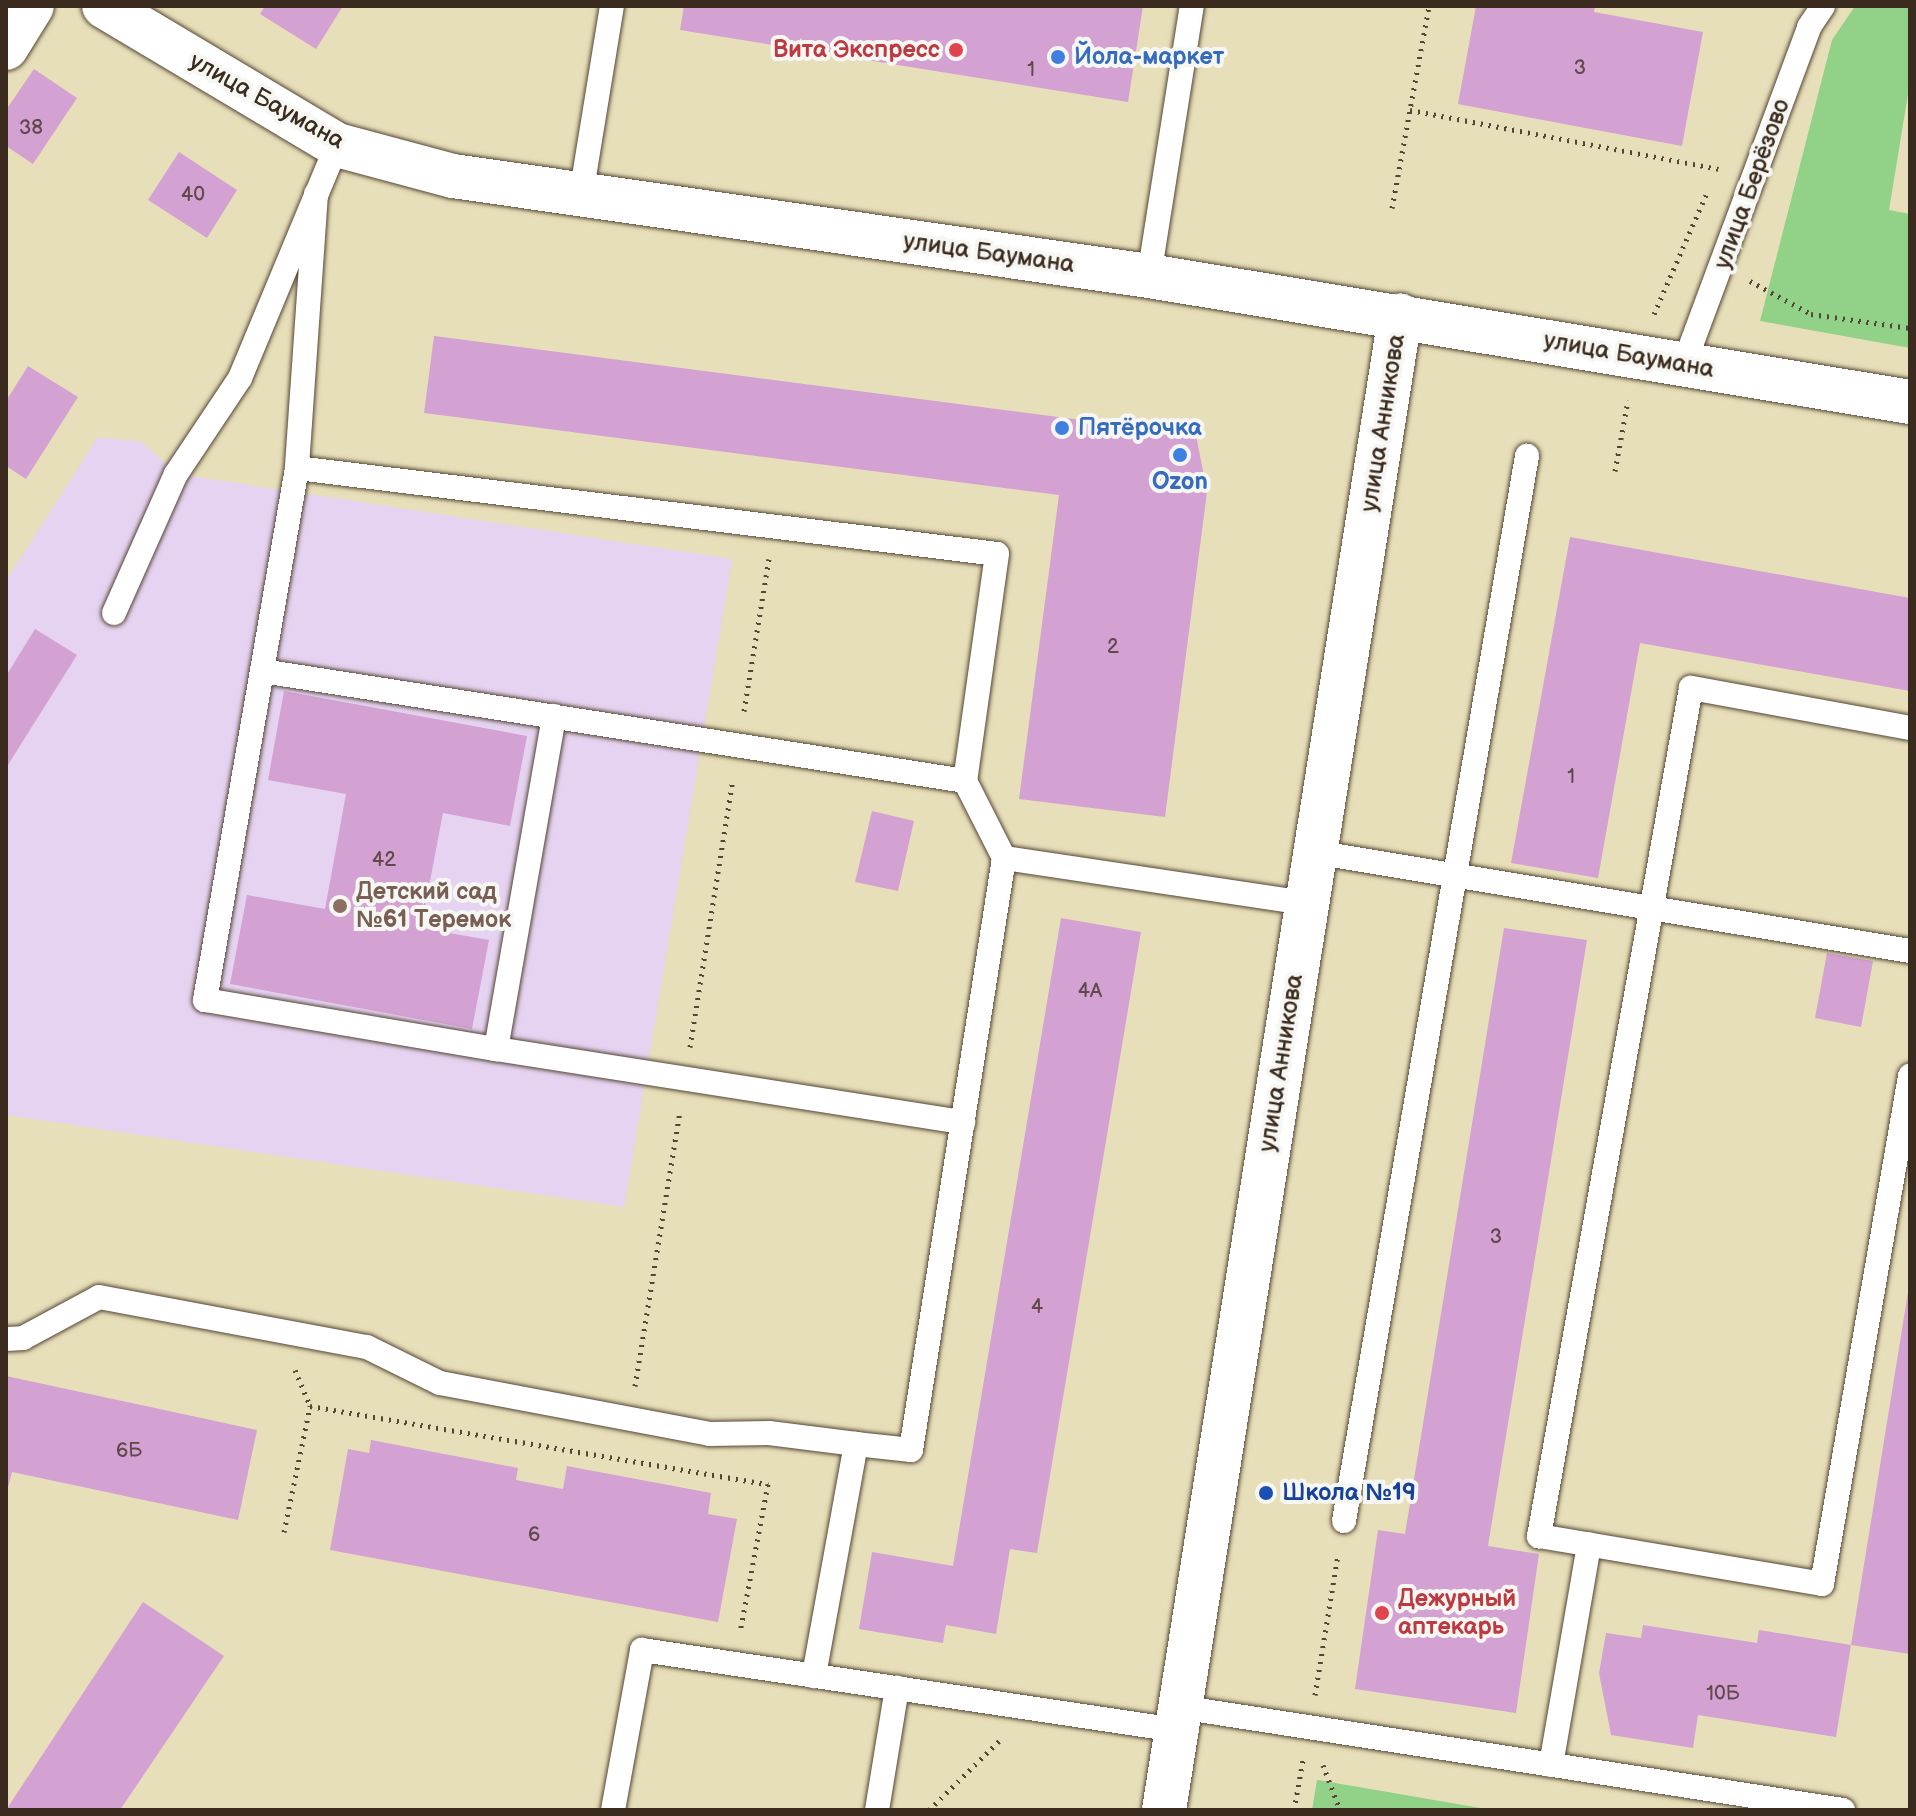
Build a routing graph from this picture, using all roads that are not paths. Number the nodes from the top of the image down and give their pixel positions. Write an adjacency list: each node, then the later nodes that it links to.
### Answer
1 (32, 6): 6 (street)
2 (104, 6): 7 (street, улица Баумана)
3 (612, 6): 9 (lane)
4 (1192, 6): 10 (lane)
5 (1823, 6): 12 (lane, улица Берёзово)
6 (6, 48)
7 (337, 145): 8 (lane); 9 (street, улица Баумана)
8 (316, 194): 15 (lane); 16 (lane)
9 (581, 195): 10 (street, улица Баумана)
10 (1149, 276): 11 (street, улица Баумана)
11 (1400, 316): 12 (street, улица Баумана); 21 (street, улица Анникова)
12 (1684, 364): 13 (street, улица Баумана)
13 (1910, 402)
14 (1527, 456): 23 (lane)
15 (297, 468): 17 (lane); 20 (lane)
16 (114, 613)
17 (262, 671): 18 (lane); 27 (lane)
18 (554, 716): 20 (lane); 27 (lane)
19 (1910, 728): 25 (lane)
20 (965, 781): 22 (lane)
21 (1314, 852): 23 (lane); 24 (street, улица Анникова)
22 (1004, 858): 24 (lane); 29 (lane)
23 (1455, 876): 25 (lane); 32 (lane)
24 (1306, 903): 36 (street, улица Анникова)
25 (1651, 908): 26 (lane); 33 (lane)
26 (1910, 951)
27 (496, 1049): 29 (lane)
28 (1910, 1076): 33 (lane)
29 (963, 1122): 31 (lane)
30 (6, 1339): 31 (lane)
31 (856, 1444): 34 (lane)
32 (1344, 1521)
33 (1589, 1544): 37 (lane)
34 (814, 1676): 35 (lane); 38 (lane)
35 (897, 1688): 36 (lane); 39 (lane)
36 (1178, 1718): 37 (lane); 40 (street, улица Анникова)
37 (1551, 1765): 41 (lane)
38 (613, 1810)
39 (877, 1810)
40 (1164, 1810)
41 (1843, 1810)

